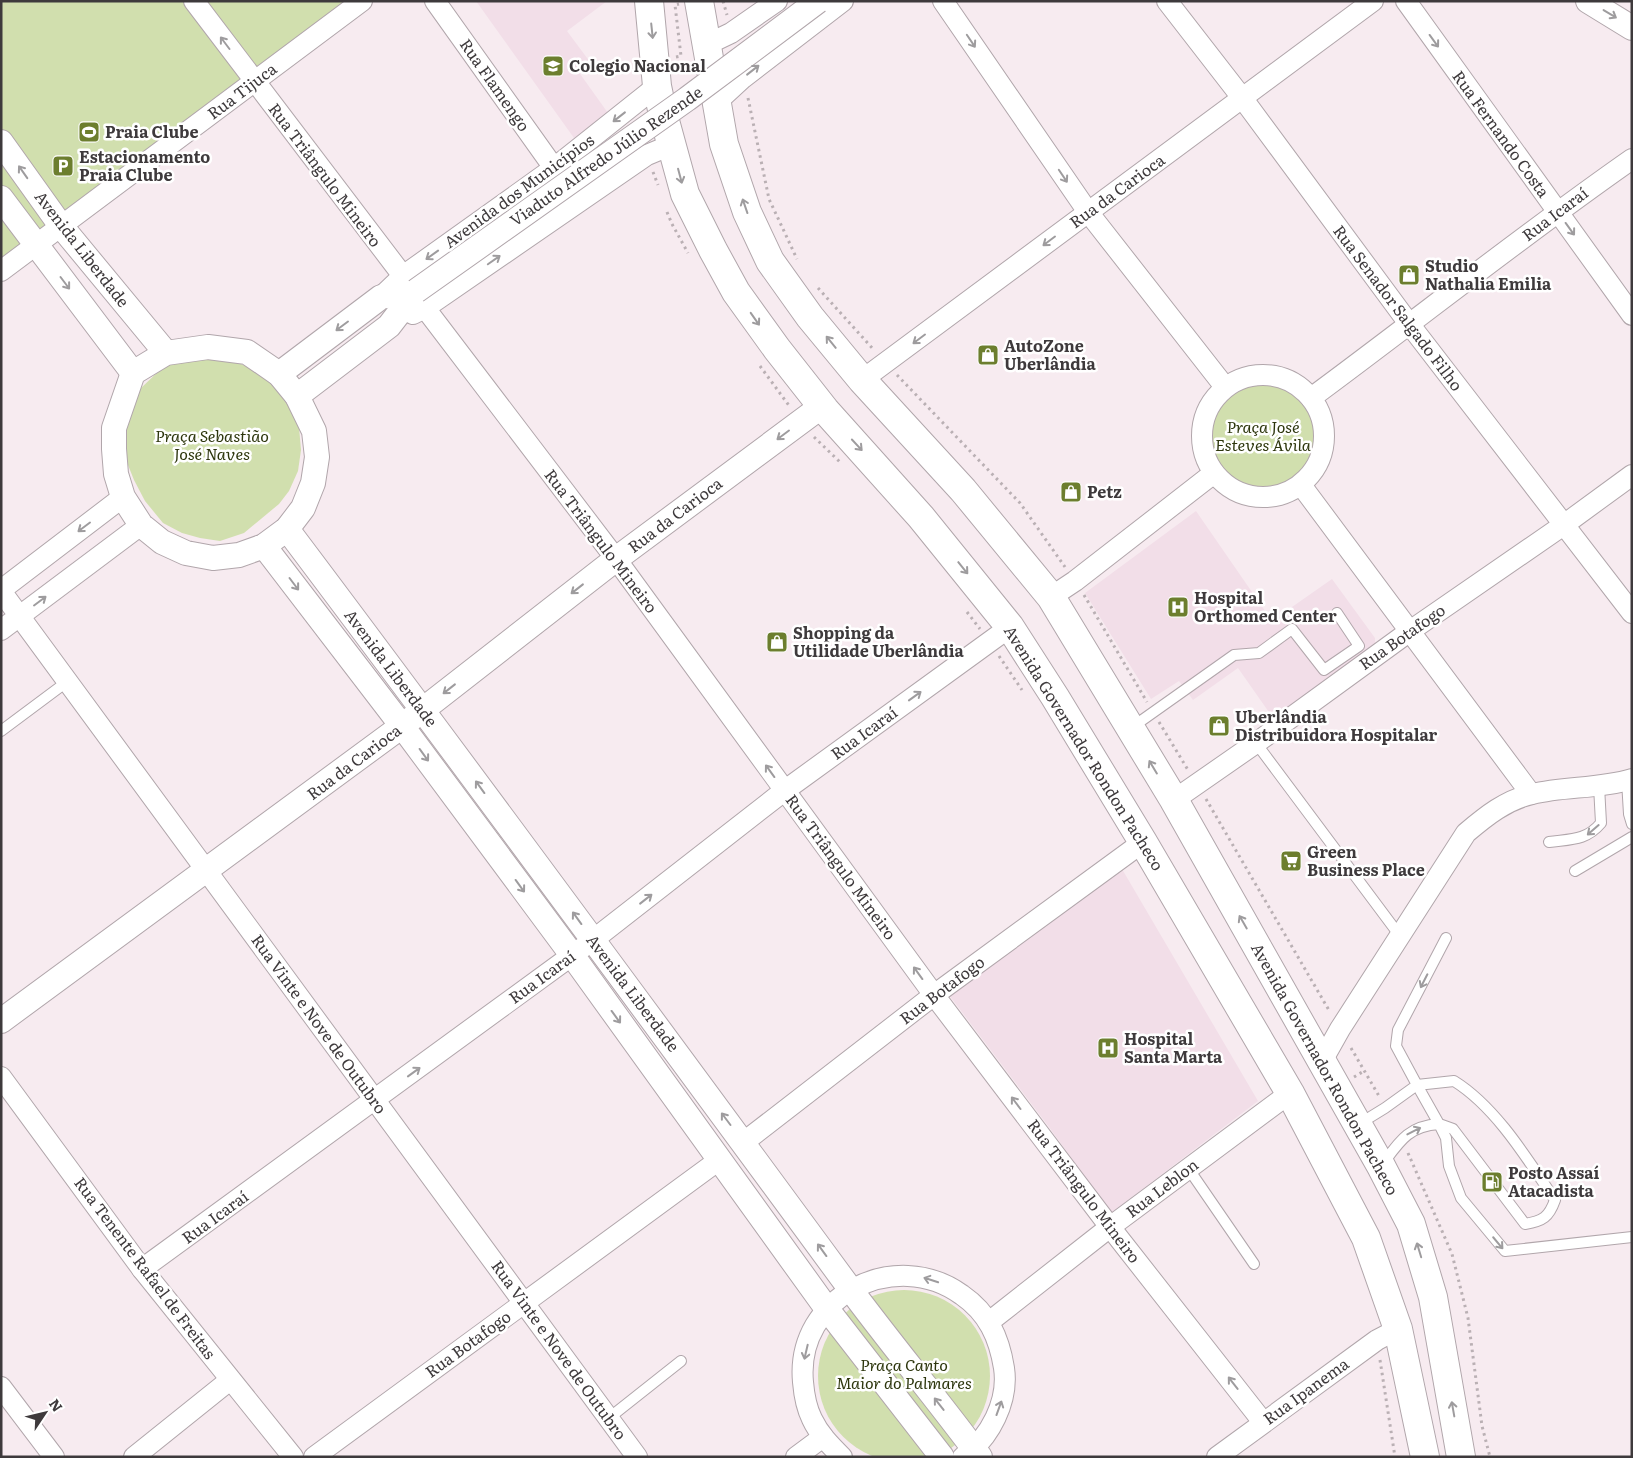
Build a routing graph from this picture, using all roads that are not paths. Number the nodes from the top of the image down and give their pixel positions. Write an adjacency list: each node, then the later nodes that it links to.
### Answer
1 (194, 1): 17 (street, Rua Triângulo Mineiro, one-way to 1)
2 (362, 1): 17 (street, Rua Tijuca)
3 (435, 1): 25 (street, Rua Flamengo)
4 (649, 1): 18 (main road, Avenida Governador Rondon Pacheco, one-way to 18)
5 (699, 1): 16 (main road, Avenida Governador Rondon Pacheco)
6 (818, 1): 33 (street, Viaduto Alfredo Júlio Rezende, bridge)
7 (843, 1): 15 (street)
8 (943, 1): 29 (street, one-way to 29)
9 (1167, 1): 19 (street, Rua Senador Salgado Filho)
10 (1373, 1): 19 (street, Rua da Carioca)
11 (1406, 1): 28 (street, Rua Fernando Costa, one-way to 28)
12 (1588, 1): 14 (street, one-way to 14)
13 (770, 6): 15 (street); 16 (street)
14 (1632, 28)
15 (789, 42): 20 (street, one-way to 15)
16 (706, 45): 20 (main road, Avenida Governador Rondon Pacheco)
17 (254, 82): 30 (street, Rua Tijuca); 33 (street, Rua Triângulo Mineiro)
18 (657, 86): 21 (street, Avenida dos Municípios, one-way to 21); 23 (main road, Avenida Governador Rondon Pacheco)
19 (1243, 98): 29 (street, Rua da Carioca); 35 (street, Rua Senador Salgado Filho)
20 (717, 102): 39 (main road, Avenida Governador Rondon Pacheco, one-way to 20)
21 (591, 138): 25 (street, Avenida dos Municípios); 26 (street)
22 (1, 142): 30 (street, Avenida Liberdade, one-way to 22)
23 (659, 150): 26 (street, Avenida dos Municípios); 43 (main road, Avenida Governador Rondon Pacheco, one-way to 43)
24 (1632, 158): 28 (street, Rua Icaraí)
25 (554, 168): 33 (street, Avenida dos Municípios, one-way to 33)
26 (616, 176): 33 (street, Avenida dos Municípios, one-way to 26)
27 (1, 198): 31 (street, Avenida Liberdade)
28 (1557, 211): 34 (street, Rua Fernando Costa, one-way to 34); 35 (street, Rua Icaraí)
29 (1088, 212): 39 (street, Rua da Carioca, one-way to 39); 40 (street)
30 (61, 226): 31 (street, Rua Tijuca); 36 (street, Avenida Liberdade)
31 (36, 244): 32 (street, Rua Tijuca); 37 (street, Avenida Liberdade, one-way to 37)
32 (1, 271)
33 (415, 291): 38 (street, Avenida dos Municípios, one-way to 38); 41 (street, Avenida dos Municípios); 52 (street, Rua Triângulo Mineiro)
34 (1632, 315)
35 (1410, 325): 42 (street, Rua Icaraí); 48 (street, Rua Senador Salgado Filho)
36 (166, 353): 37 (street); 38 (street)
37 (133, 373): 47 (street)
38 (279, 374): 41 (street)
39 (862, 380): 54 (main road, Avenida Governador Rondon Pacheco)
40 (1226, 387): 42 (street); 44 (street)
41 (297, 396): 50 (street)
42 (1312, 398): 46 (street)
43 (822, 406): 52 (street, Rua da Carioca, one-way to 52); 60 (main road, Avenida Governador Rondon Pacheco, one-way to 60)
44 (1214, 473): 46 (street); 54 (street)
45 (1632, 475): 48 (street, Rua Botafogo)
46 (1301, 485): 59 (street)
47 (123, 497): 49 (street); 53 (street, one-way to 53)
48 (1565, 524): 56 (street, Rua Senador Salgado Filho); 59 (street, Rua Botafogo)
49 (141, 525): 51 (street); 57 (street, one-way to 49)
50 (287, 529): 51 (street); 62 (street, Avenida Liberdade)
51 (264, 546): 63 (street, Avenida Liberdade, one-way to 63)
52 (616, 560): 62 (street, Rua da Carioca, one-way to 62); 69 (street, Rua Triângulo Mineiro, one-way to 52)
53 (1, 590): 57 (street, Rua Vinte e Nove de Outubro)
54 (1051, 598): 64 (main road, Avenida Governador Rondon Pacheco)
55 (1337, 613): 64 (lane)
56 (1632, 613)
57 (20, 616): 58 (street); 61 (street, Rua Vinte e Nove de Outubro)
58 (1, 630)
59 (1410, 631): 66 (street, Rua Botafogo); 70 (street)
60 (1000, 634): 69 (street, Rua Icaraí, one-way to 60); 74 (main road, Avenida Governador Rondon Pacheco)
61 (68, 681): 65 (lane); 76 (street, Rua Vinte e Nove de Outubro)
62 (423, 709): 63 (street, Rua da Carioca); 80 (street, Avenida Liberdade, one-way to 62)
63 (402, 726): 76 (street, Rua da Carioca); 81 (street, Avenida Liberdade, one-way to 81)
64 (1130, 728): 71 (main road, Avenida Governador Rondon Pacheco, one-way to 64)
65 (1, 731)
66 (1256, 743): 71 (street, Rua Botafogo); 78 (lane)
67 (1630, 780): 68 (street); 72 (lane)
68 (1599, 786): 70 (street); 75 (lane, one-way to 75)
69 (784, 790): 80 (street, Rua Icaraí, one-way to 69); 82 (street, Rua Triângulo Mineiro, one-way to 69)
70 (1531, 794): 78 (street)
71 (1174, 800): 84 (main road, Avenida Governador Rondon Pacheco, one-way to 71)
72 (1632, 824)
73 (1632, 837): 77 (lane)
74 (1144, 842): 82 (street, Rua Botafogo); 87 (main road, Avenida Governador Rondon Pacheco)
75 (1549, 842)
76 (206, 871): 83 (street, Rua da Carioca); 88 (street, Rua Vinte e Nove de Outubro)
77 (1575, 872)
78 (1400, 936): 84 (street)
79 (1446, 938): 86 (lane, one-way to 86)
80 (593, 940): 81 (street, Rua Icaraí); 91 (street, Avenida Liberdade, one-way to 80)
81 (572, 955): 88 (street, Rua Icaraí, one-way to 81); 92 (street, Avenida Liberdade, one-way to 92)
82 (934, 995): 91 (street, Rua Botafogo); 95 (street, Rua Triângulo Mineiro, one-way to 82)
83 (1, 1021)
84 (1322, 1062): 90 (main road, Avenida Governador Rondon Pacheco)
85 (1, 1077): 98 (street, Rua Tenente Rafael de Freitas)
86 (1417, 1085): 89 (lane); 89 (lane); 90 (lane)
87 (1290, 1093): 94 (street, Rua Leblon); 103 (main road, Avenida Governador Rondon Pacheco)
88 (375, 1101): 98 (street, Rua Icaraí); 100 (street, Rua Vinte e Nove de Outubro)
89 (1439, 1124): 93 (lane, one-way to 89); 96 (lane, one-way to 96)
90 (1358, 1125): 93 (main road, Avenida Governador Rondon Pacheco)
91 (744, 1142): 99 (street, Avenida Liberdade, one-way to 91)
92 (719, 1160): 100 (street, Rua Botafogo); 101 (street, Avenida Liberdade)
93 (1381, 1166): 121 (main road, Avenida Governador Rondon Pacheco, one-way to 93)
94 (1188, 1168): 95 (street, Rua Leblon); 97 (lane)
95 (1110, 1227): 102 (street, Rua Leblon); 108 (street, Rua Triângulo Mineiro, one-way to 95)
96 (1632, 1237)
97 (1254, 1264)
98 (142, 1269): 105 (street, Rua Tenente Rafael de Freitas)
99 (850, 1289): 101 (street); 102 (street, one-way to 99); 110 (street, Avenida Liberdade, one-way to 99)
100 (524, 1303): 107 (street, Rua Vinte e Nove de Outubro); 114 (street, Rua Botafogo)
101 (827, 1309): 109 (street, one-way to 109); 118 (street, Avenida Liberdade)
102 (989, 1322): 110 (street, one-way to 102)
103 (1388, 1334): 108 (street, Rua Ipanema); 120 (main road, Avenida Governador Rondon Pacheco)
104 (681, 1361): 107 (lane)
105 (230, 1380): 112 (street); 113 (street, Rua Tenente Rafael de Freitas)
106 (1, 1387): 111 (street)
107 (609, 1418): 115 (street, Rua Vinte e Nove de Outubro)
108 (1263, 1422): 119 (street, Rua Ipanema)
109 (823, 1437): 116 (street); 117 (street)
110 (972, 1454)
111 (54, 1457)
112 (134, 1457)
113 (292, 1457)
114 (314, 1457)
115 (637, 1457)
116 (796, 1457)
117 (842, 1457)
118 (942, 1457)
119 (1218, 1457)
120 (1425, 1457)
121 (1461, 1457)

